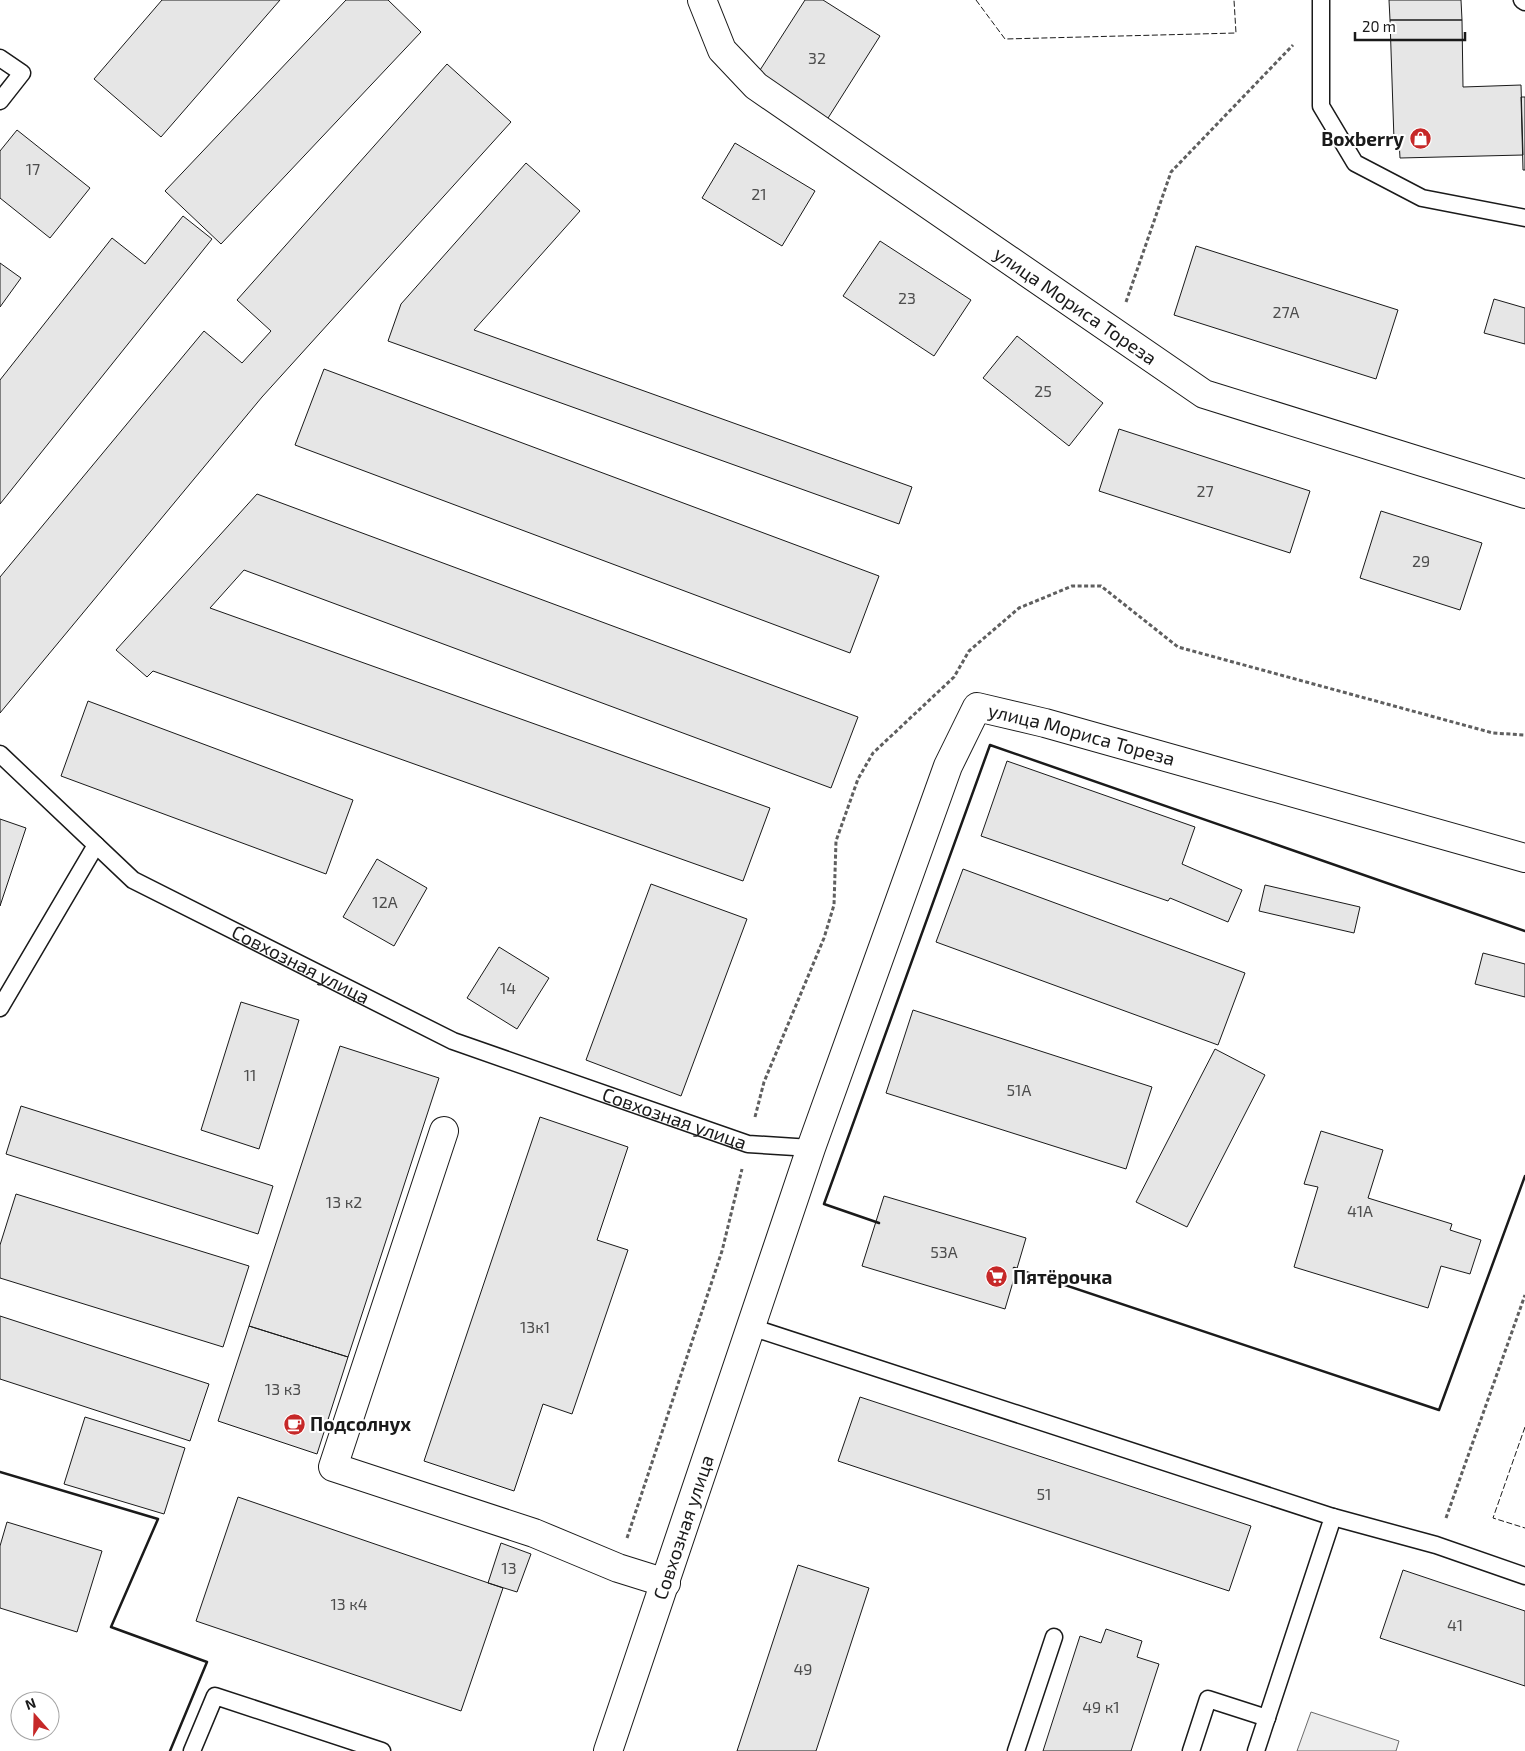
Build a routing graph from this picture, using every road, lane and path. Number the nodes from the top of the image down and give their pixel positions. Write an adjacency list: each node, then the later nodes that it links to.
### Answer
1 (702, 0): 7 (street, улица Мориса Тореза)
2 (1321, 0): 3 (lane)
3 (1321, 35): 6 (lane); 7 (path)
4 (0, 58): 5 (lane)
5 (0, 101)
6 (1525, 218)
7 (1116, 334): 8 (street, улица Мориса Тореза)
8 (1525, 494)
9 (1525, 735): 15 (path)
10 (0, 754): 11 (lane, Совхозная улица)
11 (96, 845): 13 (lane); 15 (lane, Совхозная улица)
12 (1525, 858): 16 (street, улица Мориса Тореза)
13 (0, 1008)
14 (444, 1131): 21 (street)
15 (748, 1144): 16 (lane, Совхозная улица); 21 (path)
16 (811, 1148): 18 (street, Совхозная улица)
17 (1525, 1295): 20 (path)
18 (751, 1327): 19 (lane); 23 (street, Совхозная улица)
19 (1333, 1517): 20 (lane); 25 (lane)
20 (1436, 1545): 22 (lane)
21 (618, 1568): 23 (street)
22 (1525, 1576)
23 (666, 1583): 28 (street, Совхозная улица)
24 (1054, 1637): 29 (lane)
25 (1267, 1718): 30 (lane); 31 (lane)
26 (192, 1751): 27 (lane)
27 (382, 1751)
28 (608, 1751)
29 (1016, 1751)
30 (1191, 1751)
31 (1256, 1751)

